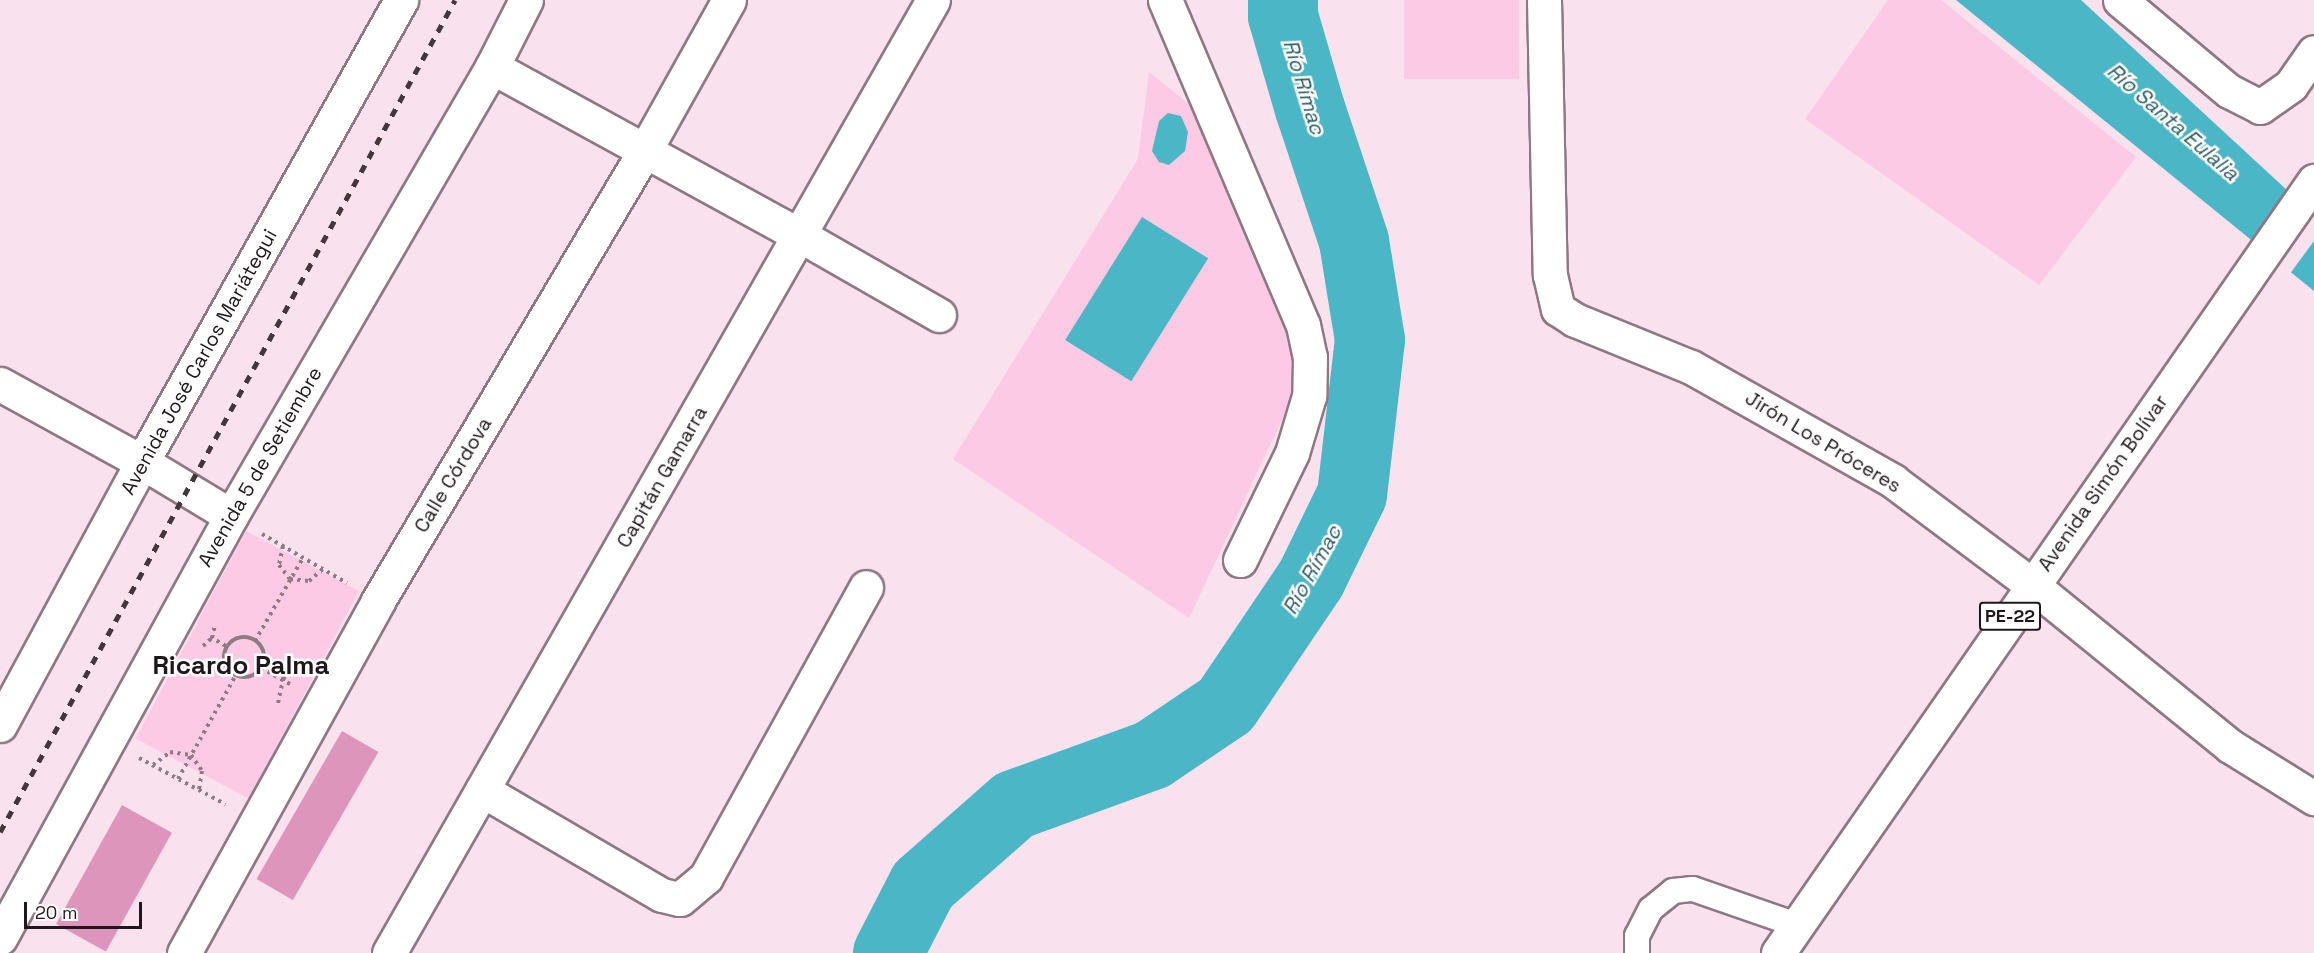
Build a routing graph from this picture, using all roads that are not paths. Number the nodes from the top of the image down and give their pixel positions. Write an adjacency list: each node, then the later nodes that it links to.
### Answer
1 (401, 0): 15 (main road, Avenida José Carlos Mariátegui)
2 (526, 0): 9 (main road, Avenida 5 de Setiembre)
3 (729, 0): 10 (main road, Calle Córdova)
4 (933, 0): 12 (main road, Capitán Gamarra)
5 (1165, 0): 17 (main road)
6 (1544, 0): 18 (main road, Jirón Los Próceres)
7 (2120, 0): 8 (main road)
8 (2314, 52)
9 (492, 67): 10 (main road); 16 (main road, Avenida 5 de Setiembre)
10 (644, 152): 12 (main road); 25 (main road, Calle Córdova)
11 (2314, 181): 18 (main road, Avenida Simón Bolívar / PE-22)
12 (801, 236): 13 (main road); 21 (main road, Capitán Gamarra)
13 (939, 315)
14 (0, 384): 15 (main road)
15 (142, 462): 16 (main road); 20 (main road, Avenida José Carlos Mariátegui)
16 (231, 516): 24 (main road, Avenida 5 de Setiembre)
17 (1240, 560)
18 (2032, 585): 22 (main road, Jirón Los Próceres); 23 (main road, Avenida Simón Bolívar / PE-22)
19 (866, 587): 21 (main road)
20 (0, 725)
21 (482, 790): 26 (main road, Capitán Gamarra)
22 (2314, 798)
23 (1797, 925): 27 (lane); 28 (main road, Avenida Simón Bolívar / PE-22)
24 (0, 938)
25 (184, 953)
26 (389, 953)
27 (1637, 953)
28 (1778, 953)

